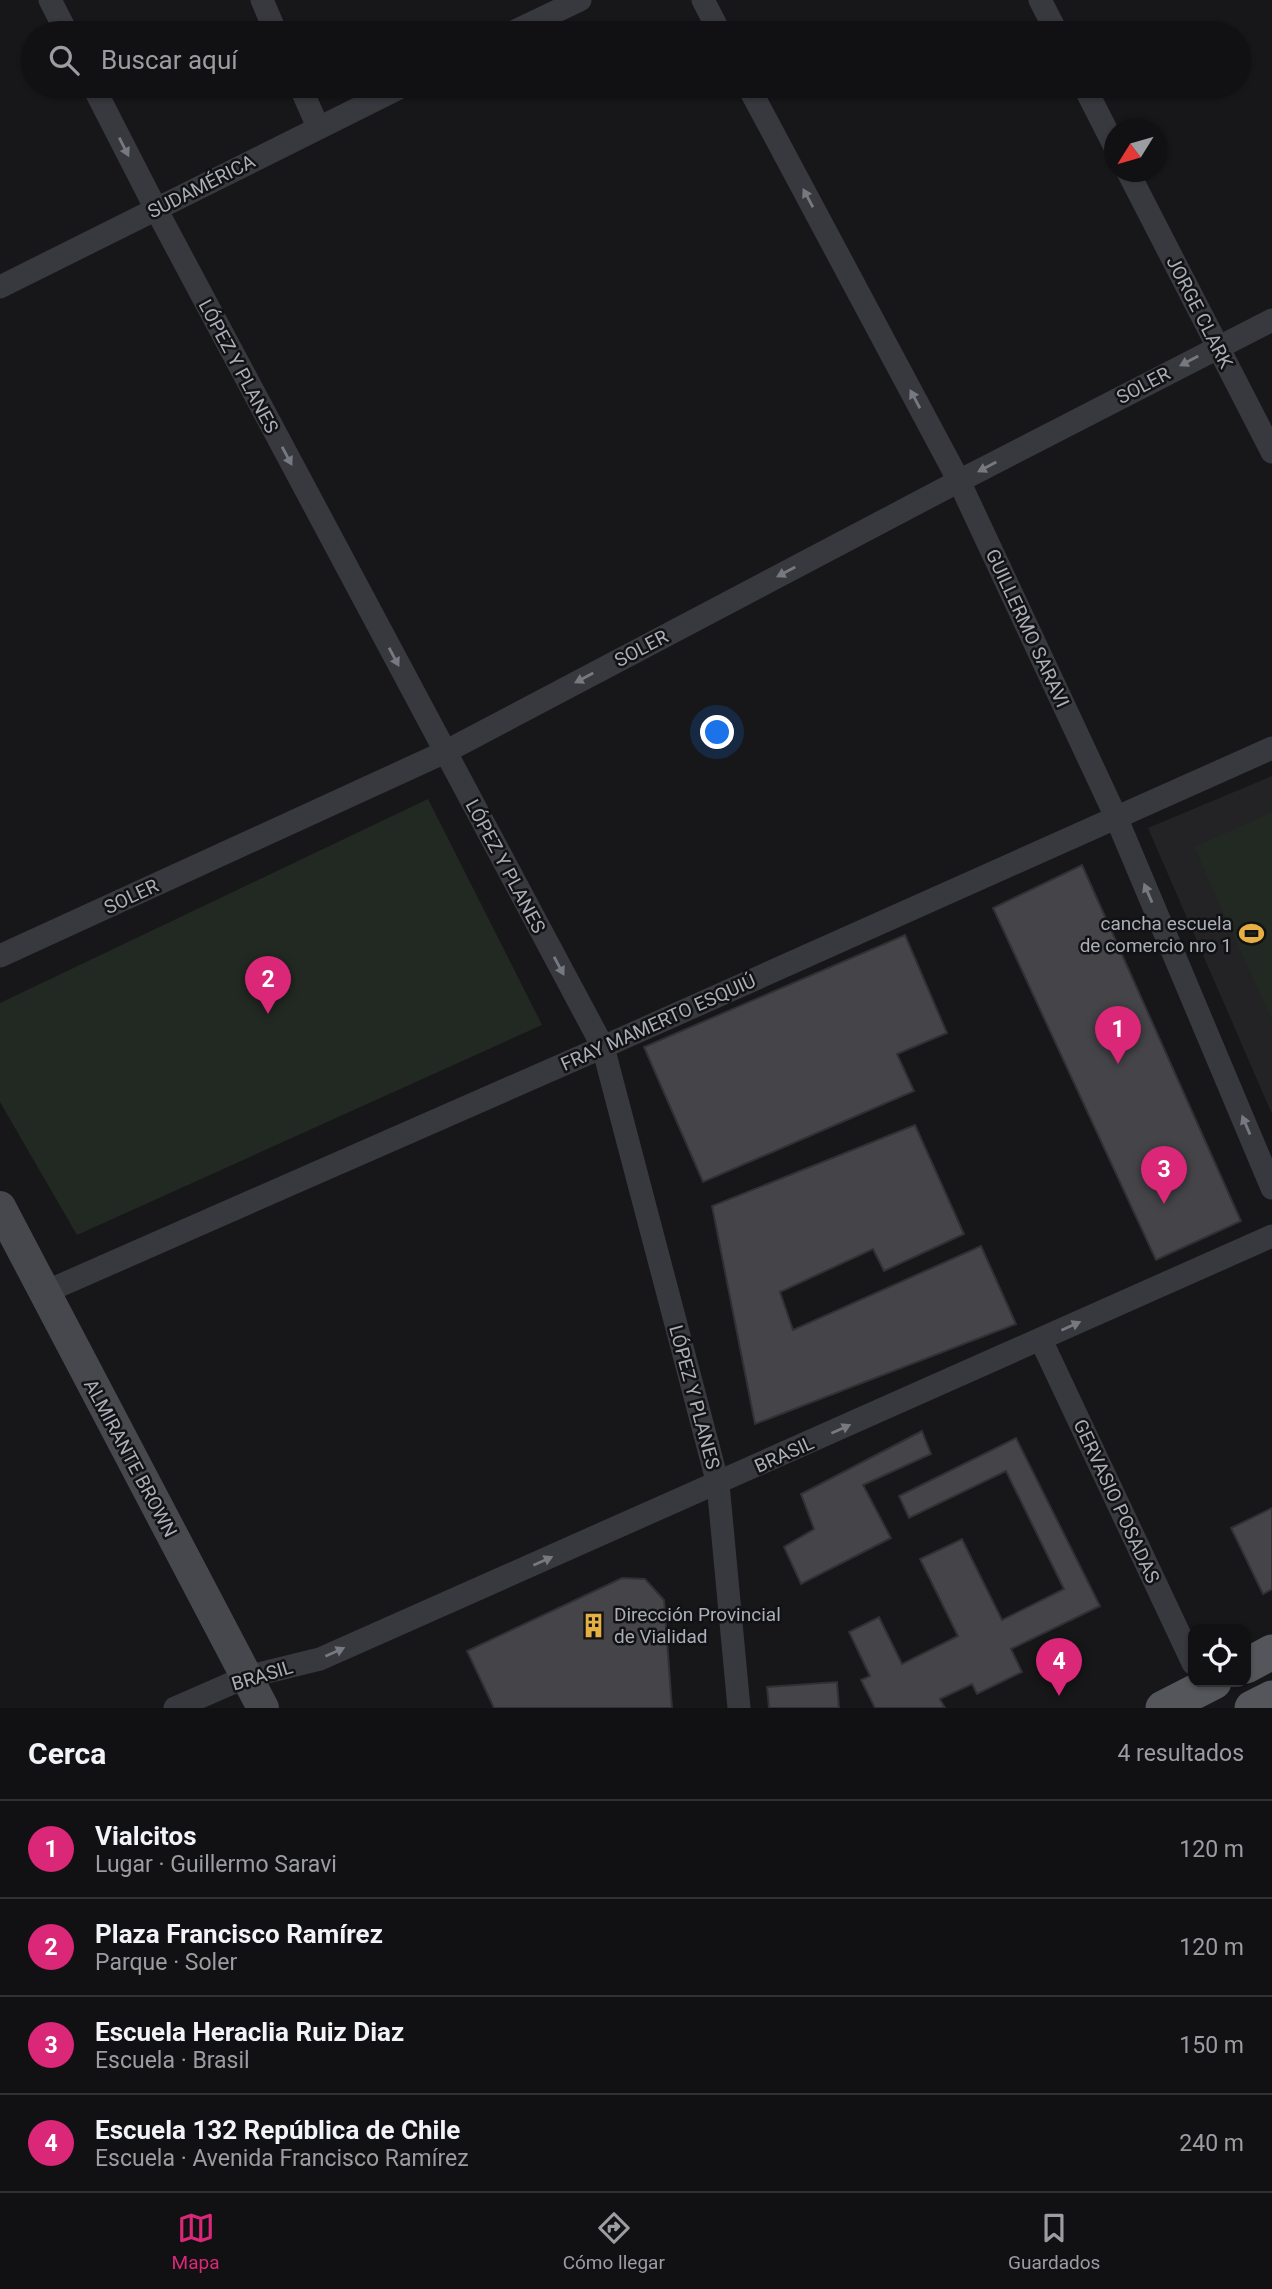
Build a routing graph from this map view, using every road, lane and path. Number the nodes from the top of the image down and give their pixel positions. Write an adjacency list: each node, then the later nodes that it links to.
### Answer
1 (50, 0): 6 (street)
2 (262, 0): 7 (street)
3 (579, 0): 8 (street)
4 (703, 0): 9 (street)
5 (1040, 0): 10 (street)
6 (61, 21)
7 (271, 21)
8 (536, 21)
9 (714, 21)
10 (1051, 21)
11 (99, 98): 19 (street, LÓPEZ Y PLANES, one-way to 19)
12 (305, 98): 17 (street)
13 (378, 98): 17 (street, SUDAMÉRICA)
14 (754, 98): 24 (street, GUILLERMO SARAVI, one-way to 14)
15 (1090, 98): 16 (street)
16 (1104, 124)
17 (318, 127): 19 (street, SUDAMÉRICA)
18 (1133, 182): 22 (street, JORGE CLARK)
19 (156, 209): 20 (street, SUDAMÉRICA); 26 (street, LÓPEZ Y PLANES, one-way to 26)
20 (0, 287)
21 (1272, 320): 22 (street, SOLER)
22 (1218, 346): 23 (street, JORGE CLARK); 24 (street, SOLER, one-way to 24)
23 (1272, 452)
24 (959, 481): 26 (street, SOLER, one-way to 26); 27 (street, GUILLERMO SARAVI)
25 (1272, 748): 27 (street, FRAY MAMERTO ESQUIÚ)
26 (444, 752): 28 (street, SOLER); 29 (street, LÓPEZ Y PLANES, one-way to 29)
27 (1116, 817): 29 (street, FRAY MAMERTO ESQUIÚ); 30 (street, GUILLERMO SARAVI, one-way to 27)
28 (0, 956)
29 (603, 1047): 33 (street, FRAY MAMERTO ESQUIÚ); 35 (street, LÓPEZ Y PLANES)
30 (1272, 1188)
31 (0, 1207): 33 (main road, ALMIRANTE BROWN)
32 (1272, 1236): 34 (street, BRASIL, one-way to 32)
33 (43, 1293): 39 (main road, ALMIRANTE BROWN)
34 (1041, 1340): 35 (street, BRASIL, one-way to 34); 36 (street, GERVASIO POSADAS)
35 (718, 1484): 39 (street, BRASIL, one-way to 35); 44 (street, LÓPEZ Y PLANES)
36 (1188, 1647)
37 (1272, 1652): 38 (main road)
38 (1251, 1663)
39 (246, 1676): 42 (street, BRASIL); 43 (main road, ALMIRANTE BROWN)
40 (1191, 1687): 45 (main road)
41 (1272, 1698): 46 (main road)
42 (175, 1708)
43 (263, 1708)
44 (739, 1708)
45 (1163, 1708)
46 (1252, 1708)

